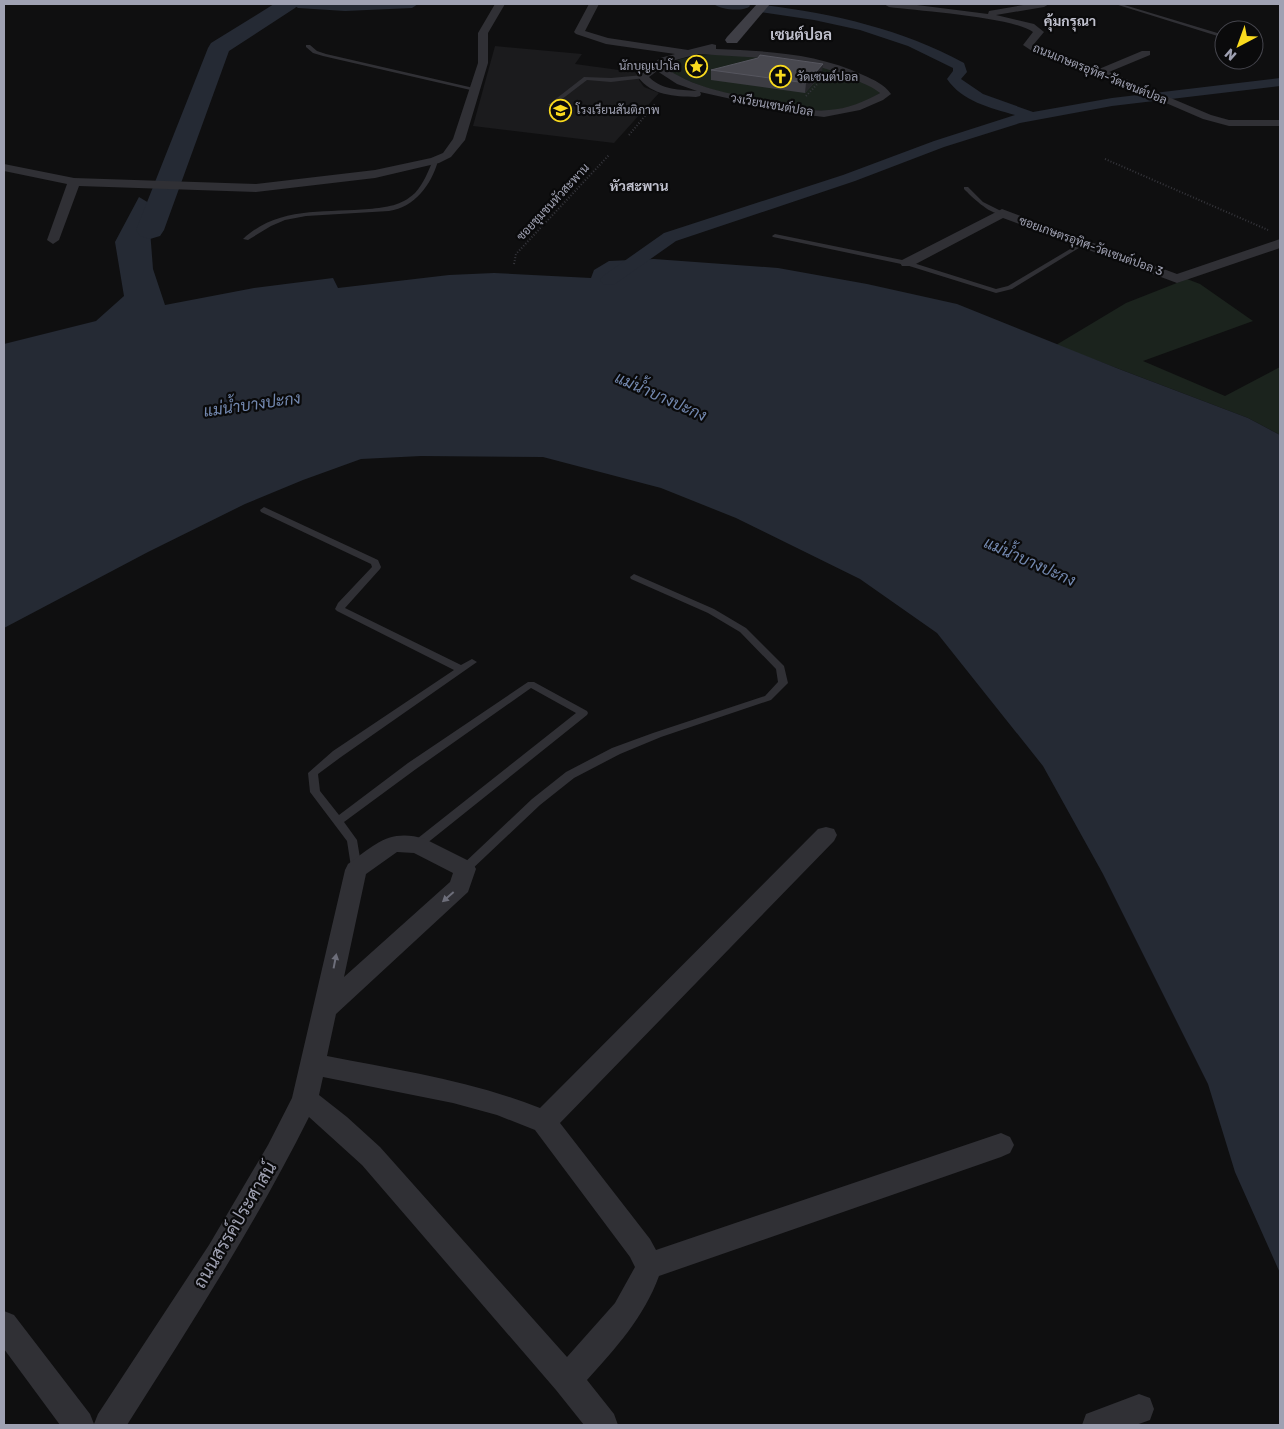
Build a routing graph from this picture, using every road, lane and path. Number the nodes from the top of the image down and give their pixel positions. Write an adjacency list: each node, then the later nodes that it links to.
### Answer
1 (500, 4): 19 (street)
2 (594, 4): 12 (street)
3 (764, 4): 10 (street)
4 (889, 4): 7 (street, ถนนเกษตรอุทิศ-วัดเซนต์ปอล)
5 (1044, 4): 8 (street)
6 (1118, 4): 9 (lane)
7 (915, 5): 8 (street, ถนนเกษตรอุทิศ-วัดเซนต์ปอล)
8 (983, 15): 17 (street, ถนนเกษตรอุทิศ-วัดเซนต์ปอล)
9 (1214, 34)
10 (732, 40): 12 (street, วงเวียนเซนต์ปอล); 13 (street, วงเวียนเซนต์ปอล)
11 (308, 46): 19 (lane)
12 (695, 52): 13 (street, วงเวียนเซนต์ปอล); 15 (street, วงเวียนเซนต์ปอล)
13 (753, 53): 16 (street, วงเวียนเซนต์ปอล)
14 (1146, 53): 17 (street)
15 (657, 66): 18 (street, วงเวียนเซนต์ปอล); 21 (street, วงเวียนเซนต์ปอล)
16 (834, 66): 21 (street, วงเวียนเซนต์ปอล); 22 (path)
17 (1099, 73): 24 (street, ถนนเกษตรอุทิศ-วัดเซนต์ปอล)
18 (643, 77): 20 (street, วงเวียนเซนต์ปอล); 23 (lane)
19 (475, 89): 28 (street)
20 (665, 92): 21 (street, วงเวียนเซนต์ปอล); 25 (path)
21 (723, 96)
22 (804, 97)
23 (551, 105)
24 (1280, 123)
25 (629, 135)
26 (609, 155): 40 (path, ซอยชุมชนหัวสะพาน)
27 (1105, 159): 33 (path)
28 (435, 161): 30 (street); 35 (lane)
29 (4, 168): 30 (street)
30 (74, 182): 36 (street)
31 (966, 188): 32 (lane)
32 (1002, 213): 37 (street, ซอยเกษตรอุทิศ-วัดเซนต์ปอล 3); 39 (street, ซอยเกษตรอุทิศ-วัดเซนต์ปอล 3)
33 (1272, 231)
34 (775, 236): 39 (lane)
35 (246, 239)
36 (53, 240)
37 (1084, 243): 38 (street, ซอยเกษตรอุทิศ-วัดเซนต์ปอล 3); 39 (lane)
38 (1280, 243)
39 (907, 263)
40 (514, 264)
41 (264, 510): 44 (lane)
42 (634, 577): 48 (lane)
43 (472, 662): 44 (lane)
44 (461, 668): 45 (lane)
45 (337, 822): 47 (lane); 49 (lane)
46 (826, 834): 53 (street)
47 (417, 845): 48 (street); 49 (street)
48 (465, 868): 50 (street, one-way to 50)
49 (356, 870): 50 (street, ถนนสรรค์ประศาสน์, one-way to 49)
50 (326, 1008): 51 (street, ถนนสรรค์ประศาสน์)
51 (312, 1064): 52 (street, ถนนสรรค์ประศาสน์); 53 (street)
52 (305, 1099): 57 (street); 60 (street, ถนนสรรค์ประศาสน์)
53 (544, 1122): 55 (street)
54 (1001, 1145): 55 (street)
55 (649, 1266): 57 (street)
56 (4, 1325): 59 (street)
57 (567, 1379): 61 (street)
58 (1140, 1409): 62 (street)
59 (79, 1425)
60 (109, 1425)
61 (603, 1425)
62 (1097, 1425)

